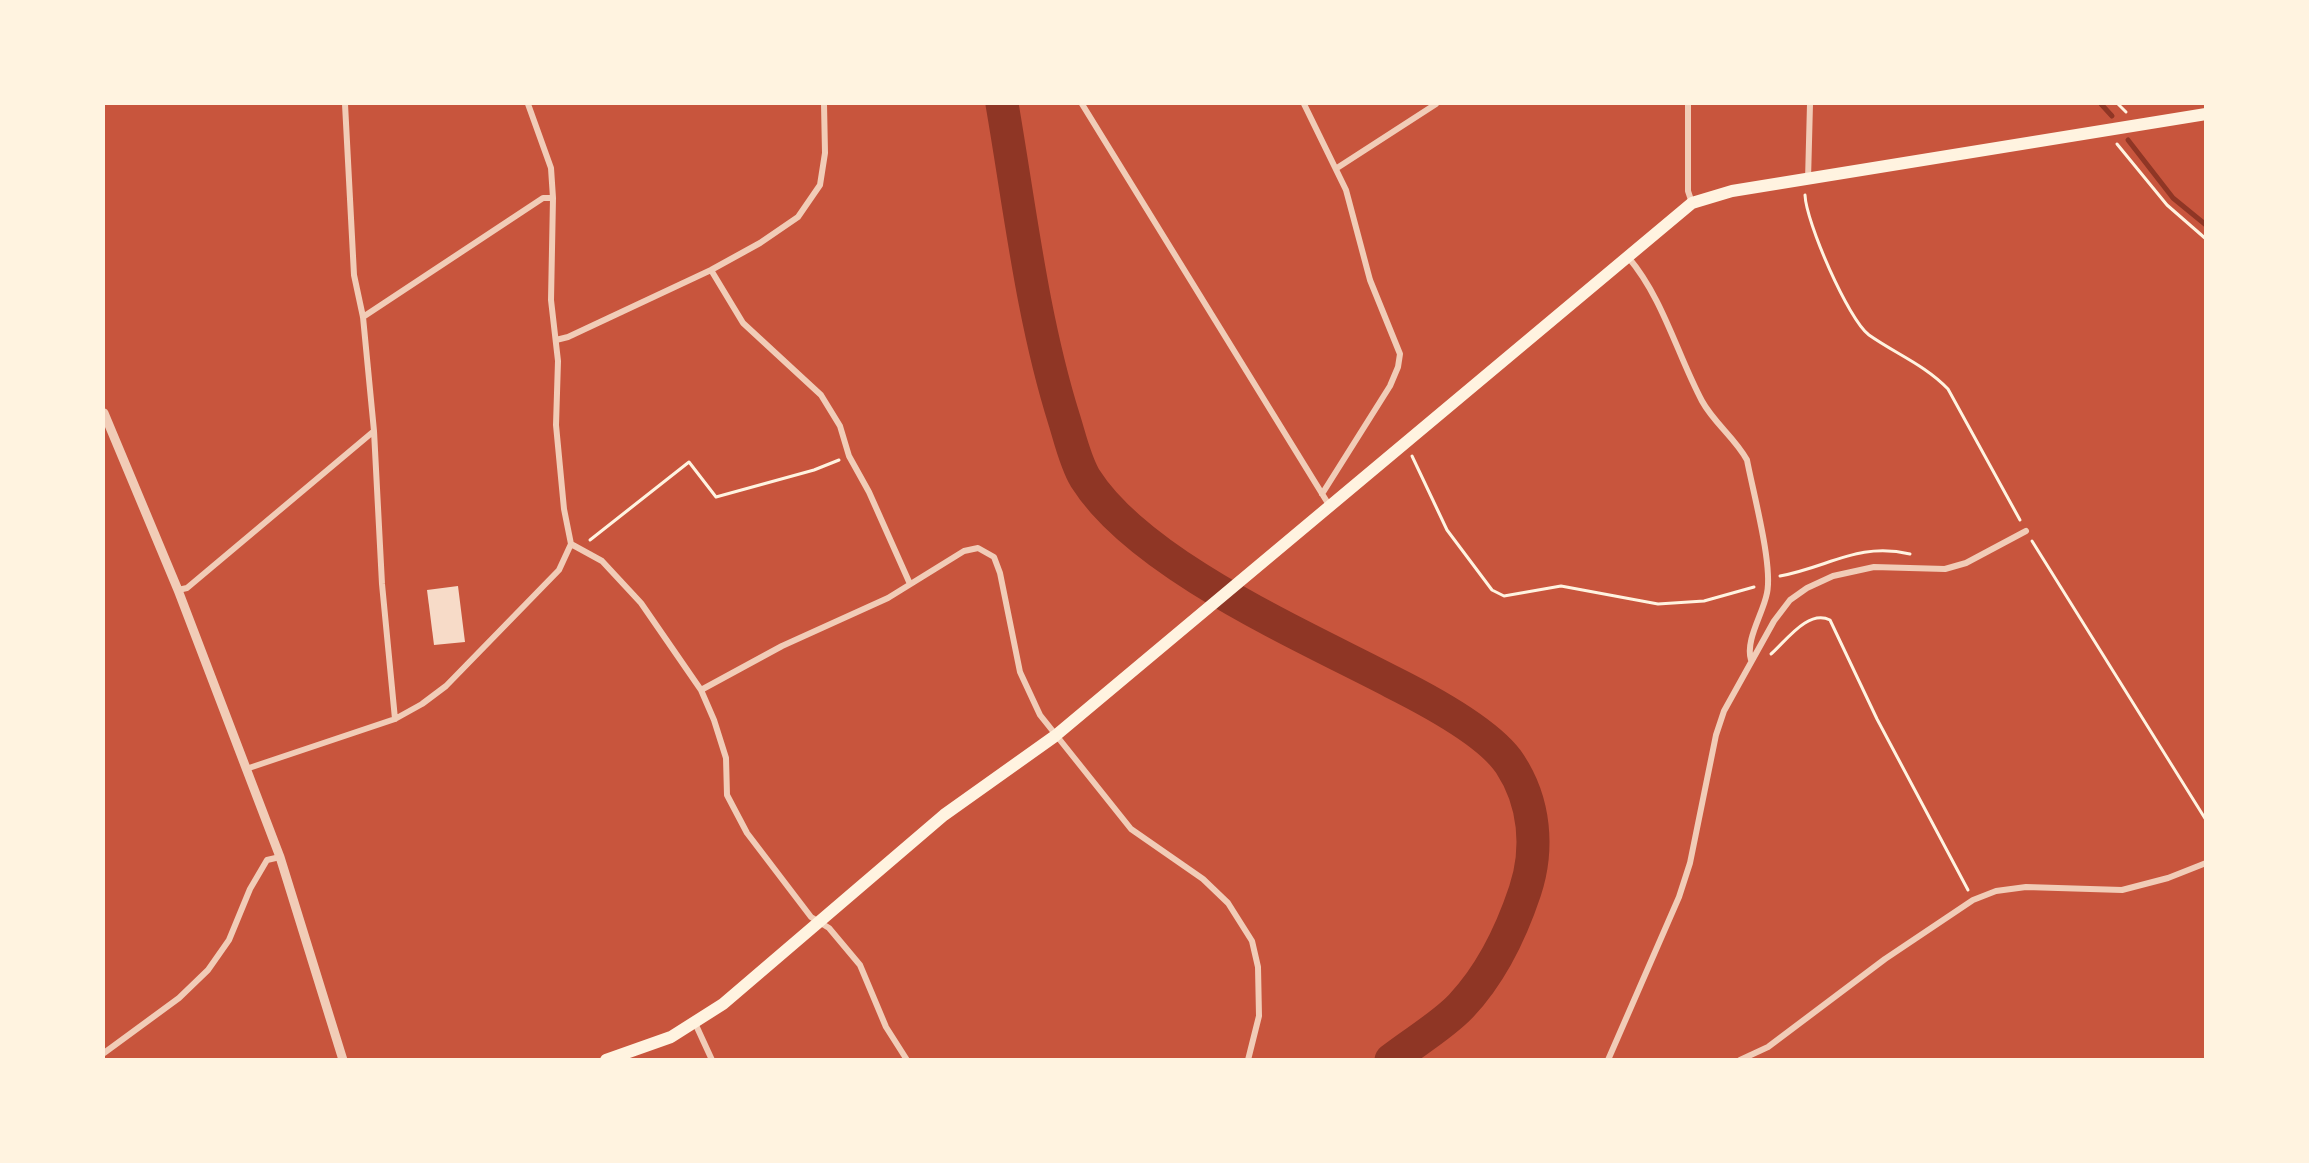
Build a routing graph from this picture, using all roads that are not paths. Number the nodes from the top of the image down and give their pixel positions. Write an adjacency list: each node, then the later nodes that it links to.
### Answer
1 (345, 104): 16 (street)
2 (528, 104): 12 (street)
3 (824, 104): 15 (street)
4 (1082, 104): 20 (street)
5 (1304, 104): 10 (street)
6 (1436, 104): 10 (street)
7 (1688, 104): 13 (street)
8 (1810, 104): 11 (street)
9 (2205, 114): 11 (main road)
10 (1337, 168): 20 (street)
11 (1808, 180): 13 (main road)
12 (553, 198): 16 (street); 17 (street)
13 (1692, 203): 14 (main road)
14 (1628, 257): 20 (main road); 25 (street)
15 (711, 270): 17 (street); 23 (street)
16 (363, 317): 19 (street)
17 (556, 340): 22 (street)
18 (104, 413): 24 (street)
19 (374, 431): 24 (street); 27 (street)
20 (1325, 500): 28 (main road)
21 (2026, 531): 25 (street)
22 (571, 544): 26 (street); 27 (street)
23 (910, 584): 26 (street); 28 (street)
24 (178, 591): 29 (street)
25 (1751, 660): 41 (street)
26 (701, 690): 32 (street)
27 (395, 719): 29 (street)
28 (1055, 736): 32 (main road); 40 (street)
29 (246, 769): 30 (street)
30 (280, 857): 34 (street); 36 (street)
31 (2205, 863): 35 (street)
32 (818, 922): 33 (main road); 39 (street)
33 (695, 1023): 37 (main road); 38 (street)
34 (104, 1053)
35 (1754, 1053): 42 (street); 43 (street)
36 (343, 1059)
37 (606, 1059)
38 (712, 1059)
39 (907, 1059)
40 (1248, 1059)
41 (1608, 1059)
42 (1740, 1059)
43 (1749, 1059)

